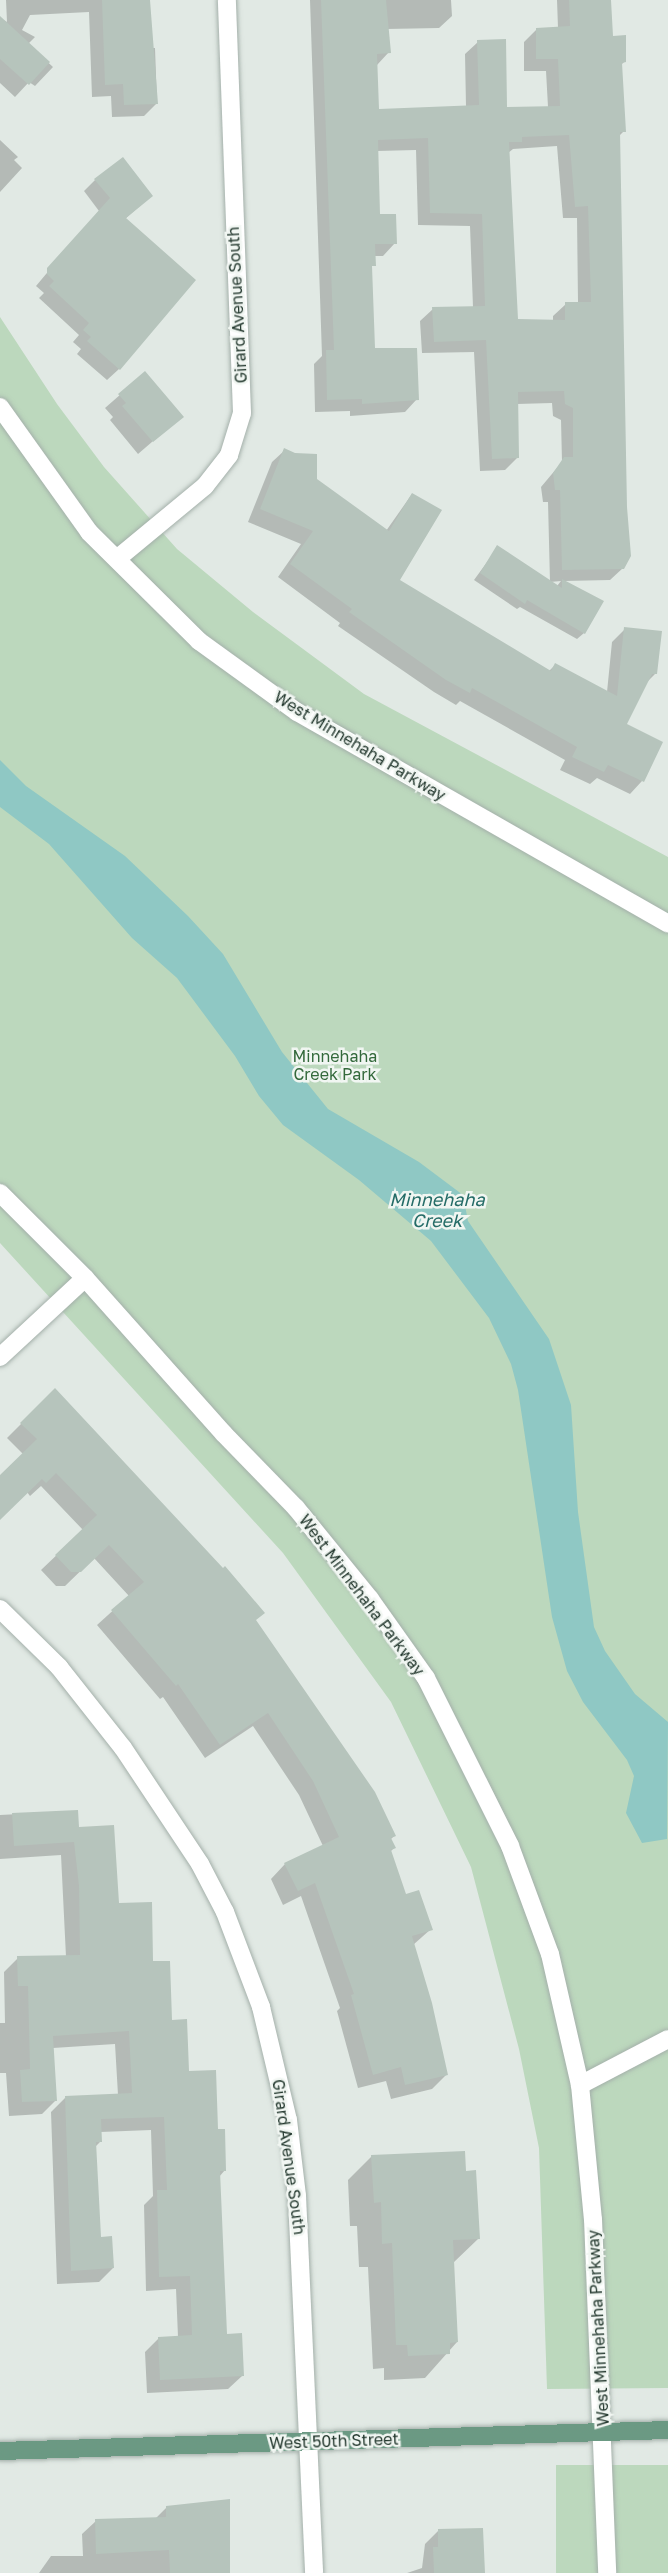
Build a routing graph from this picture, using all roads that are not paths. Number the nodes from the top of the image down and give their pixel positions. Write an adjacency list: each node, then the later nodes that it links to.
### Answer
1 (227, 0): 3 (street, Girard Avenue South)
2 (0, 407): 3 (street, West Minnehaha Parkway)
3 (118, 558): 4 (street, West Minnehaha Parkway)
4 (668, 924)
5 (0, 1193): 6 (street, West Minnehaha Parkway)
6 (85, 1278): 7 (street); 10 (street, West Minnehaha Parkway)
7 (0, 1357)
8 (0, 1609): 13 (street, Girard Avenue South)
9 (668, 2039): 10 (street)
10 (580, 2085): 12 (street, West Minnehaha Parkway)
11 (668, 2430): 12 (main road, West 50th Street)
12 (603, 2432): 13 (main road, West 50th Street); 16 (street, West Minnehaha Parkway)
13 (309, 2442): 14 (main road, West 50th Street); 15 (street, Girard Avenue South)
14 (0, 2451)
15 (314, 2573)
16 (607, 2573)

